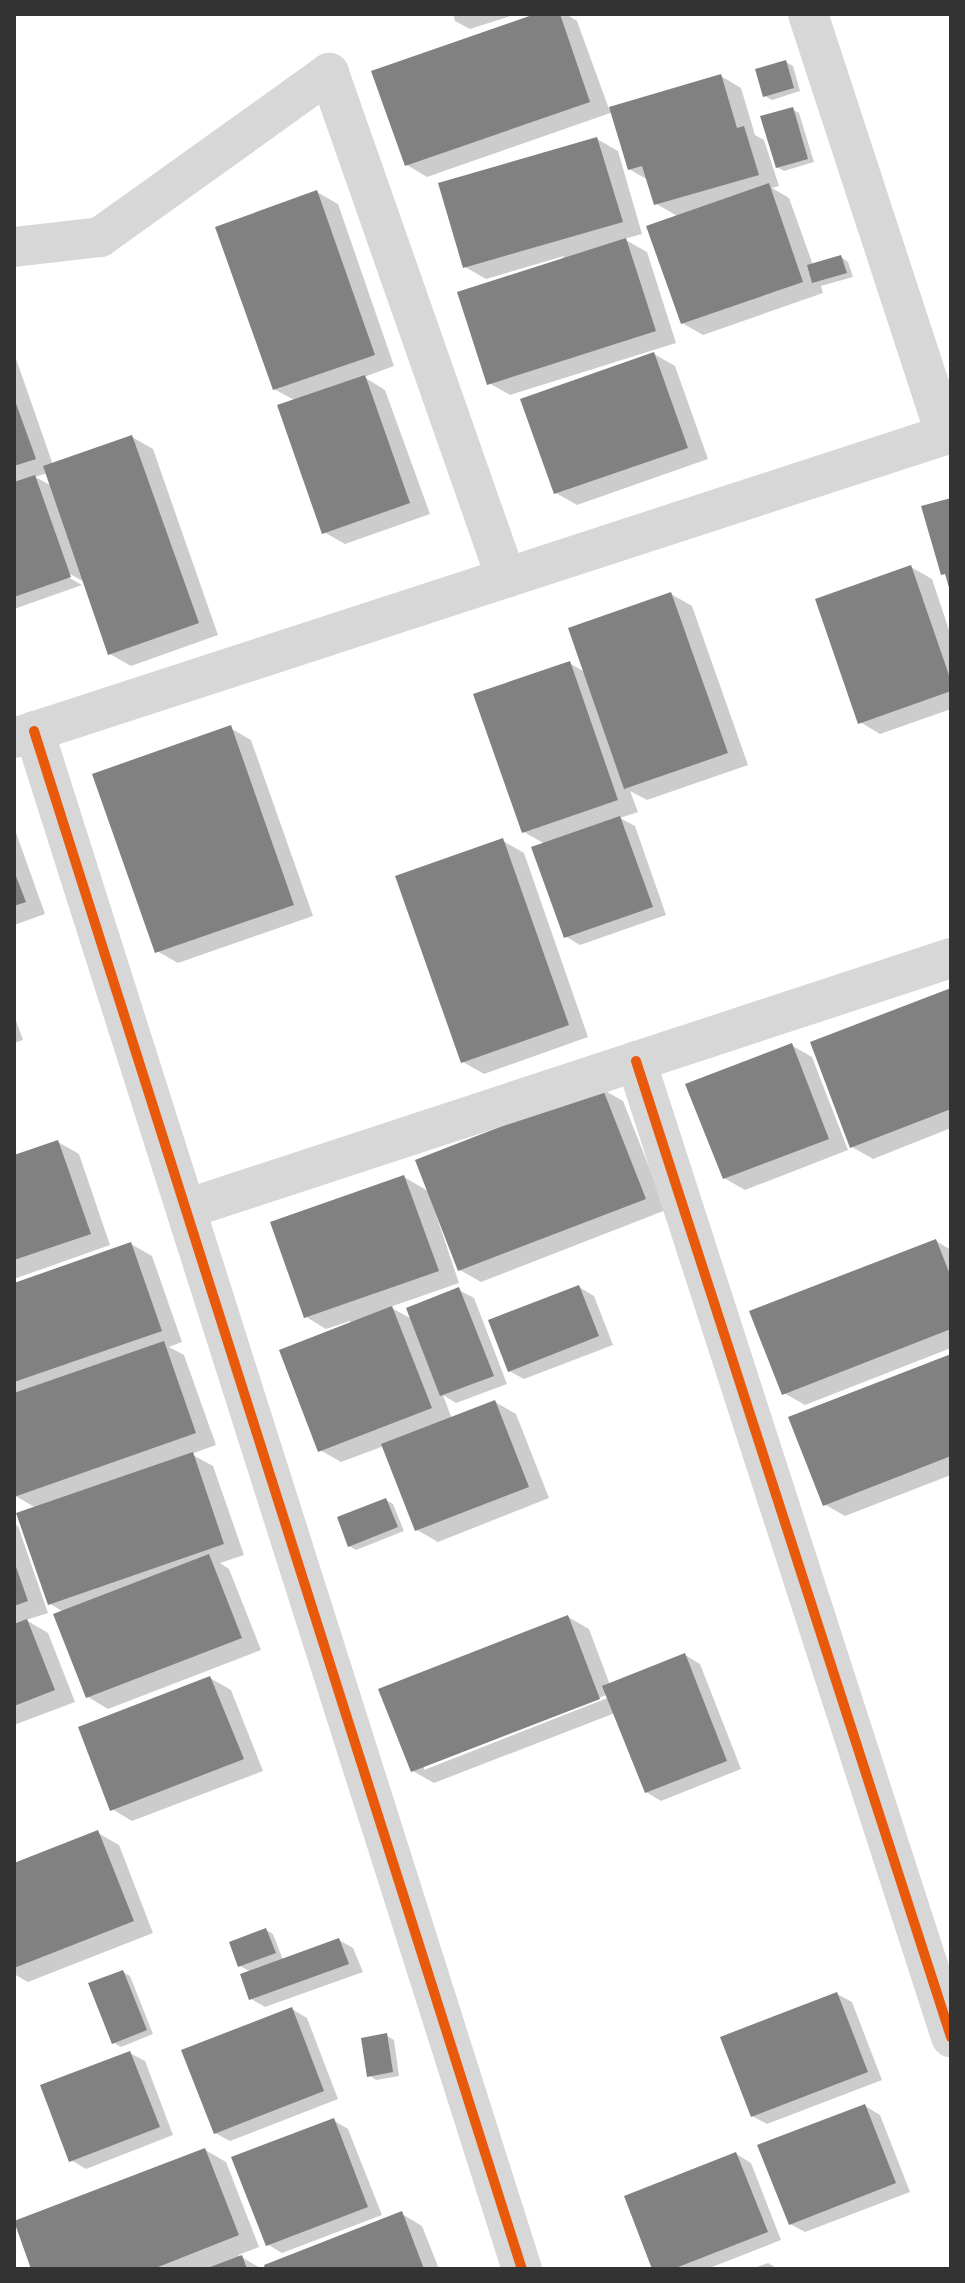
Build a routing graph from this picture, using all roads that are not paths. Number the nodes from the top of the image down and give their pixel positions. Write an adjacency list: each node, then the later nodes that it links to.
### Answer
1 (808, 14): 3 (street)
2 (14, 247): 4 (street)
3 (948, 434): 4 (street)
4 (506, 578): 5 (street)
5 (24, 734): 8 (street)
6 (951, 958): 7 (street)
7 (636, 1061): 8 (street); 9 (street)
8 (186, 1209): 10 (street)
9 (951, 2037)
10 (522, 2269)

